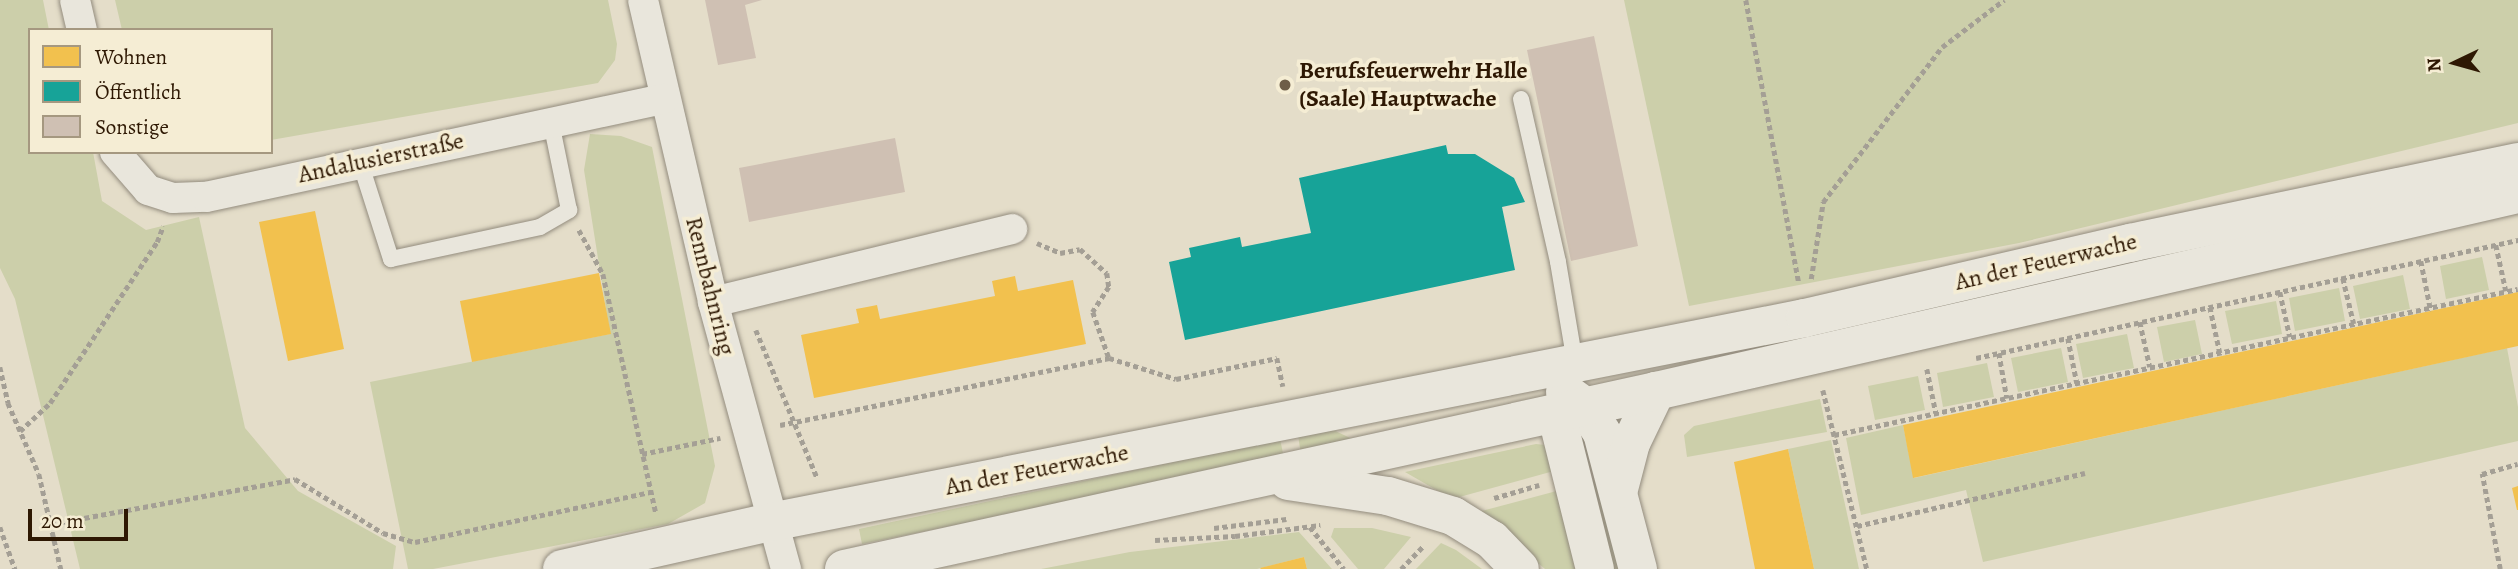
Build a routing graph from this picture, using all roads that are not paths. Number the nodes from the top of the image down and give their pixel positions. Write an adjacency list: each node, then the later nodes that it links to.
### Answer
1 (75, 0): 3 (street)
2 (643, 0): 4 (street, Rennbahnring)
3 (82, 28)
4 (664, 99): 6 (street, Andalusierstraße); 12 (street, Rennbahnring)
5 (1521, 99): 15 (lane)
6 (551, 122): 8 (street, Andalusierstraße); 8 (lane)
7 (117, 154): 8 (street, Andalusierstraße)
8 (360, 162)
9 (2518, 162): 13 (street, An der Feuerwache)
10 (2518, 194): 13 (street, An der Feuerwache)
11 (1012, 229): 12 (street)
12 (713, 302): 18 (street, Rennbahnring)
13 (1810, 335): 14 (street, An der Feuerwache); 15 (street, An der Feuerwache)
14 (1656, 391): 15 (street, An der Feuerwache); 17 (street)
15 (1569, 393): 16 (street, An der Feuerwache); 17 (street); 18 (street, An der Feuerwache); 23 (street)
16 (1265, 478): 21 (street, An der Feuerwache); 22 (street)
17 (1619, 489): 24 (street)
18 (771, 522): 19 (street, An der Feuerwache); 20 (street, Rennbahnring)
19 (562, 569)
20 (786, 569)
21 (844, 569)
22 (1520, 569)
23 (1595, 569)
24 (1638, 569)

